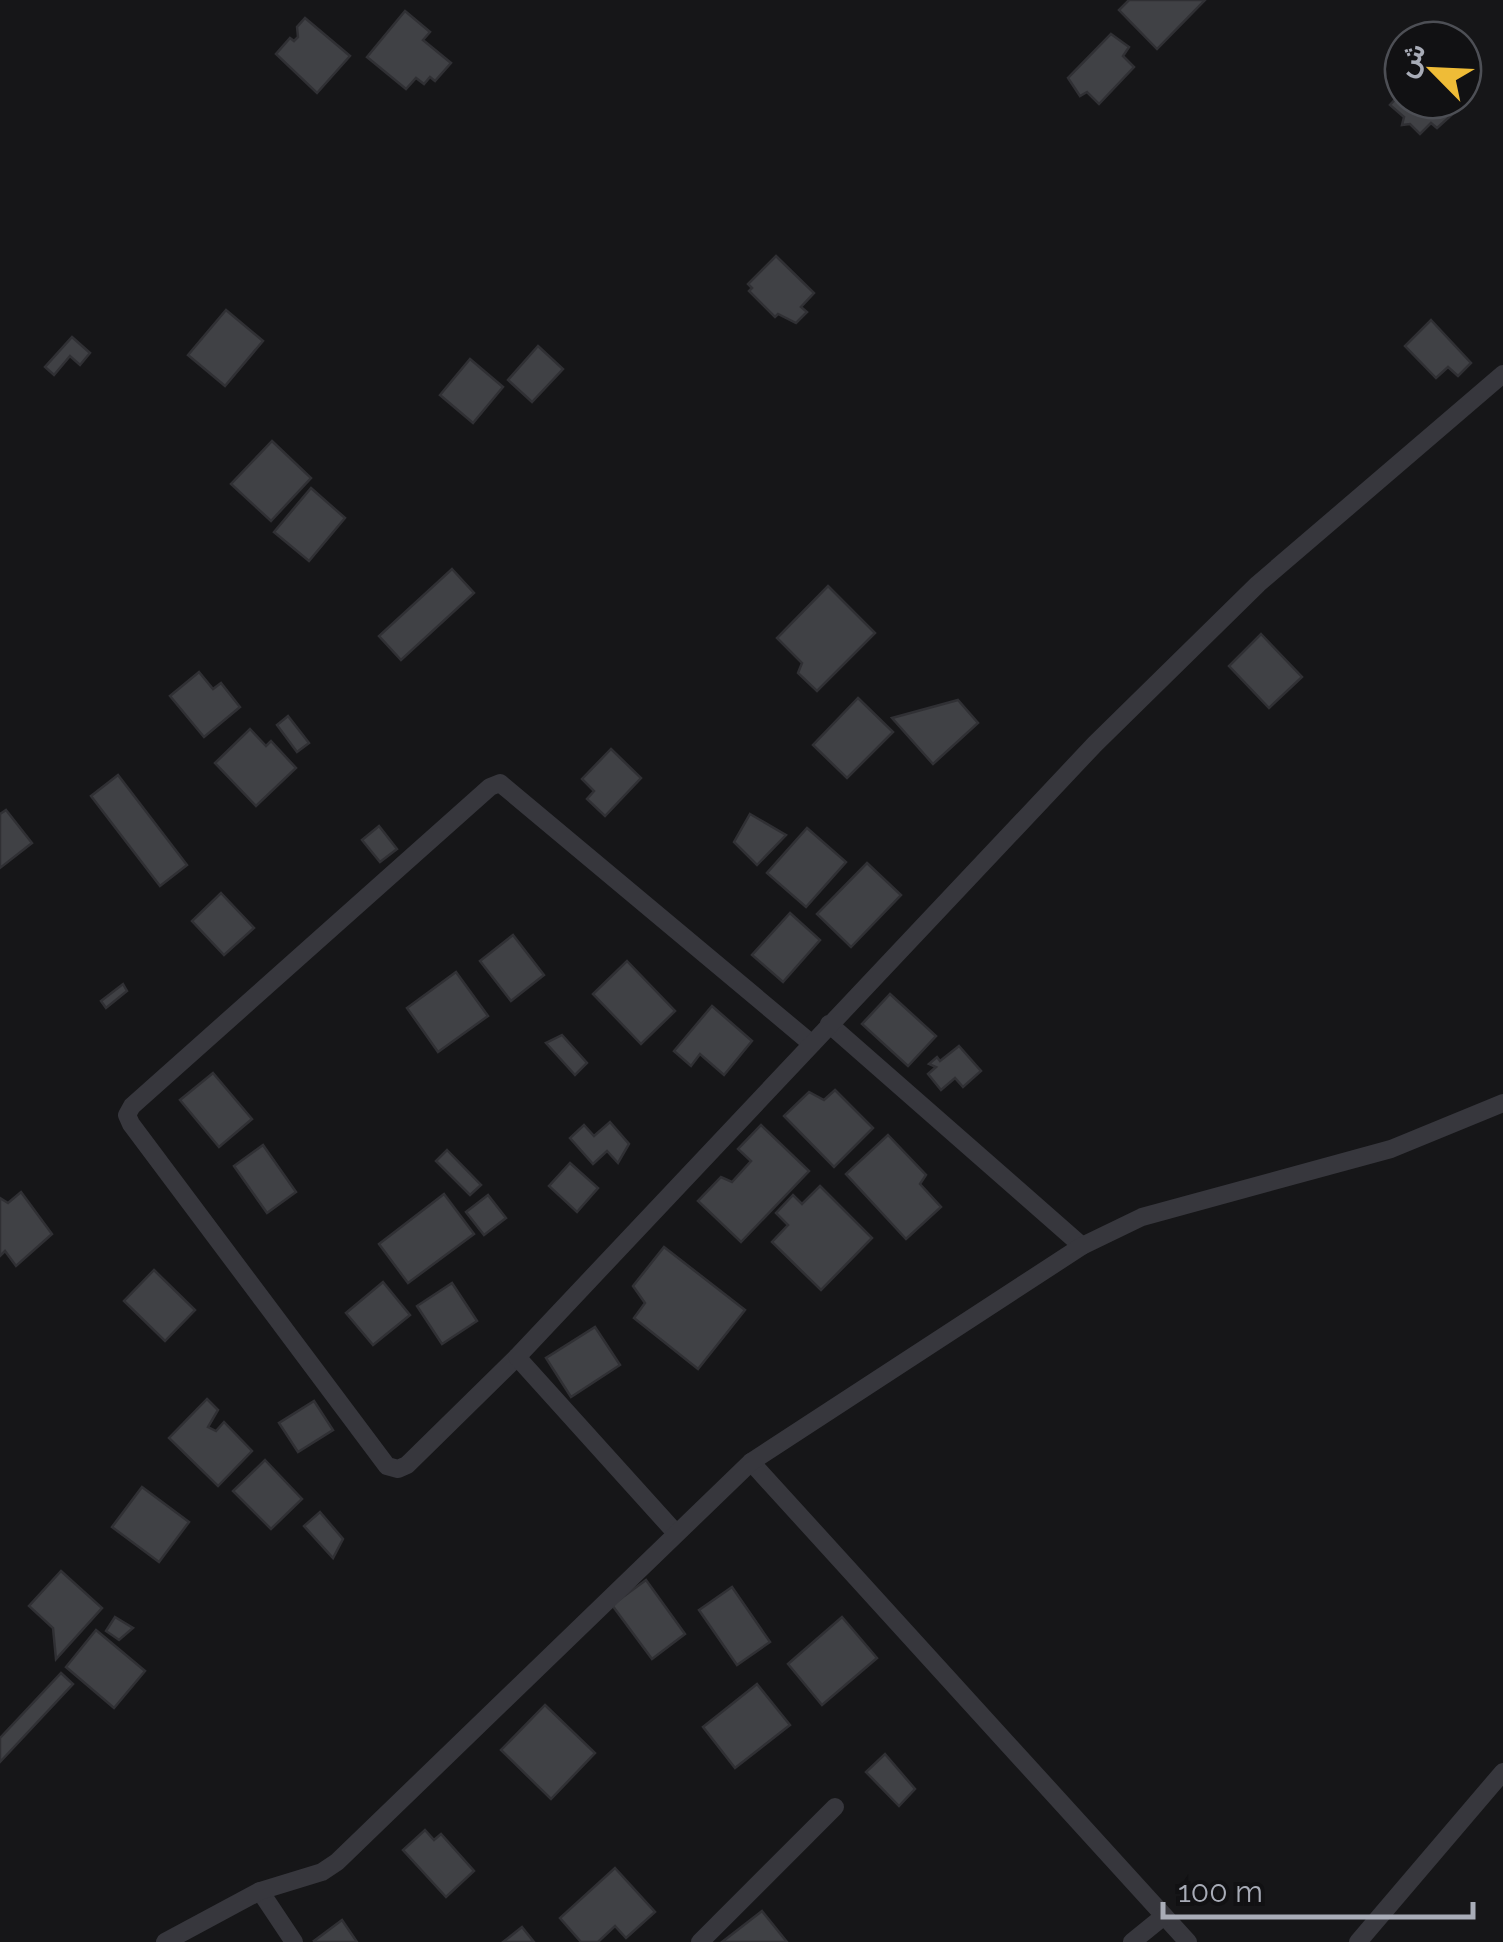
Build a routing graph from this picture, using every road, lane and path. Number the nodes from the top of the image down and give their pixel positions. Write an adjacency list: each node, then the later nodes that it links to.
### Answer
1 (1503, 374): 2 (street)
2 (829, 1024): 3 (street); 5 (street)
3 (812, 1044): 6 (street); 6 (street)
4 (1503, 1104): 5 (street)
5 (1082, 1246): 7 (street)
6 (517, 1357): 8 (street)
7 (751, 1462): 8 (street); 12 (street)
8 (675, 1532): 11 (street)
9 (1503, 1772): 18 (street)
10 (835, 1807): 15 (street)
11 (260, 1891): 13 (street); 14 (street)
12 (1164, 1916): 16 (street); 17 (street)
13 (165, 1942)
14 (294, 1942)
15 (700, 1942)
16 (1132, 1942)
17 (1188, 1942)
18 (1358, 1942)

